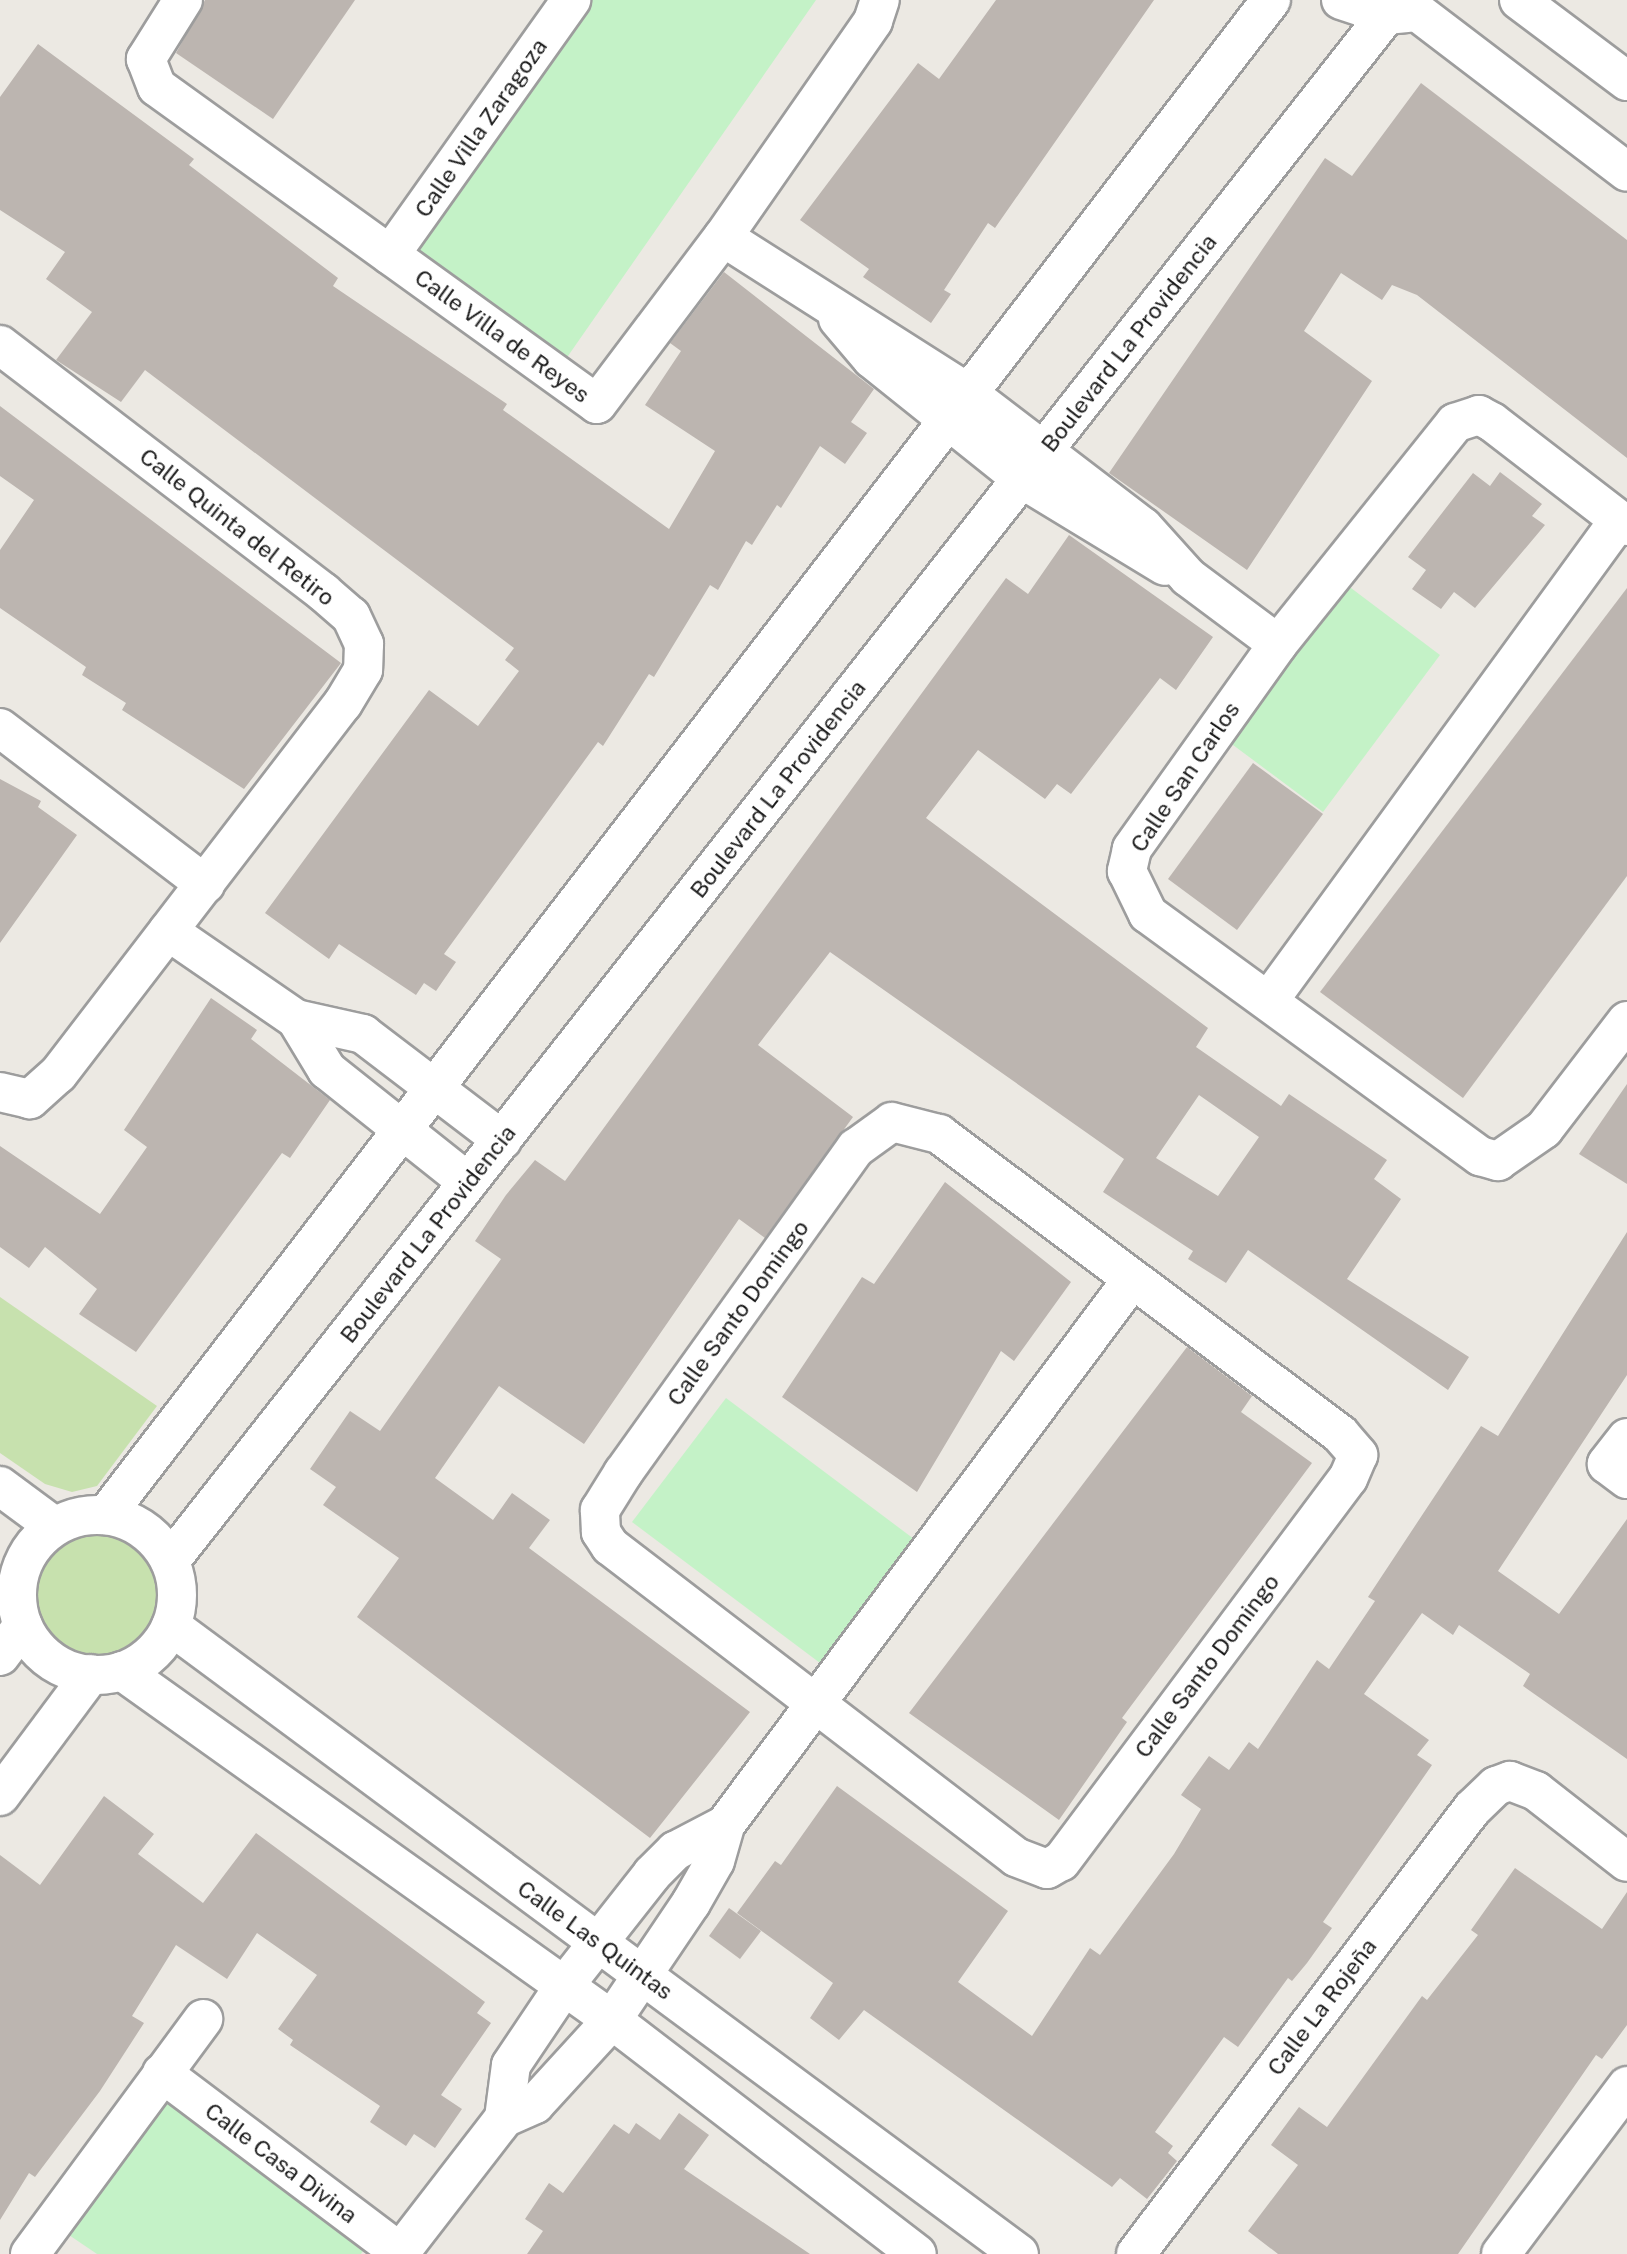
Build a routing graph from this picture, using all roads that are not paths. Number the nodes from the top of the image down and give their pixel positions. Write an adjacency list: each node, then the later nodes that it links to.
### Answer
1 (183, 0): 11 (street, Calle Villa de Reyes)
2 (571, 0): 11 (street, Calle Villa Zaragoza)
3 (880, 0): 10 (street, Calle Villa de Reyes)
4 (1270, 0): 13 (street)
5 (1342, 0): 7 (street)
6 (1519, 0): 8 (street)
7 (1414, 9): 9 (street); 14 (street, Boulevard La Providencia)
8 (1627, 82)
9 (1627, 172)
10 (723, 237): 11 (street, Calle Villa de Reyes); 13 (street)
11 (390, 255)
12 (0, 345): 18 (street, Calle Quinta del Retiro)
13 (957, 408): 14 (street); 23 (street)
14 (1033, 466): 16 (street); 26 (street, Boulevard La Providencia)
15 (1623, 523): 16 (street, Calle San Carlos); 20 (street)
16 (1278, 644): 20 (street, Calle San Carlos)
17 (0, 728): 18 (street)
18 (205, 884): 19 (street, Calle Quinta del Retiro)
19 (168, 931): 21 (street); 24 (street, Calle Quinta del Retiro)
20 (1270, 999): 22 (street, Calle San Carlos)
21 (296, 1018): 23 (street); 25 (street)
22 (1627, 1021)
23 (434, 1088): 25 (street); 26 (street)
24 (0, 1092)
25 (402, 1129): 27 (street); 30 (street)
26 (502, 1140): 27 (street, Boulevard La Providencia)
27 (468, 1182): 32 (street, Boulevard La Providencia)
28 (1131, 1281): 38 (street); 38 (street, Calle Santo Domingo); 38 (street, Calle Santo Domingo)
29 (0, 1486): 31 (street)
30 (106, 1515): 31 (street); 32 (street)
31 (54, 1526): 33 (street)
32 (170, 1562): 35 (street)
33 (8, 1579): 34 (street)
34 (23, 1626): 36 (street); 37 (street)
35 (171, 1626): 37 (street); 42 (street, Calle Las Quintas)
36 (0, 1656)
37 (107, 1673): 39 (street); 44 (street)
38 (816, 1702): 40 (street)
39 (0, 1796)
40 (725, 1825): 42 (street); 43 (street)
41 (1627, 1862): 54 (street, Calle La Rojeña)
42 (598, 1942): 43 (street, Calle Las Quintas); 44 (street)
43 (642, 1975): 46 (street, Calle Casa Divina); 53 (street, Calle Las Quintas)
44 (564, 1986): 46 (street); 49 (street)
45 (203, 2019): 47 (street)
46 (612, 2020): 49 (street, Calle Casa Divina); 52 (street)
47 (162, 2073): 50 (street, Calle Casa Divina); 51 (street)
48 (1627, 2086): 55 (street)
49 (504, 2118): 50 (street, Calle Casa Divina)
50 (400, 2253)
51 (30, 2254)
52 (917, 2254)
53 (1019, 2254)
54 (1136, 2254)
55 (1501, 2254)

